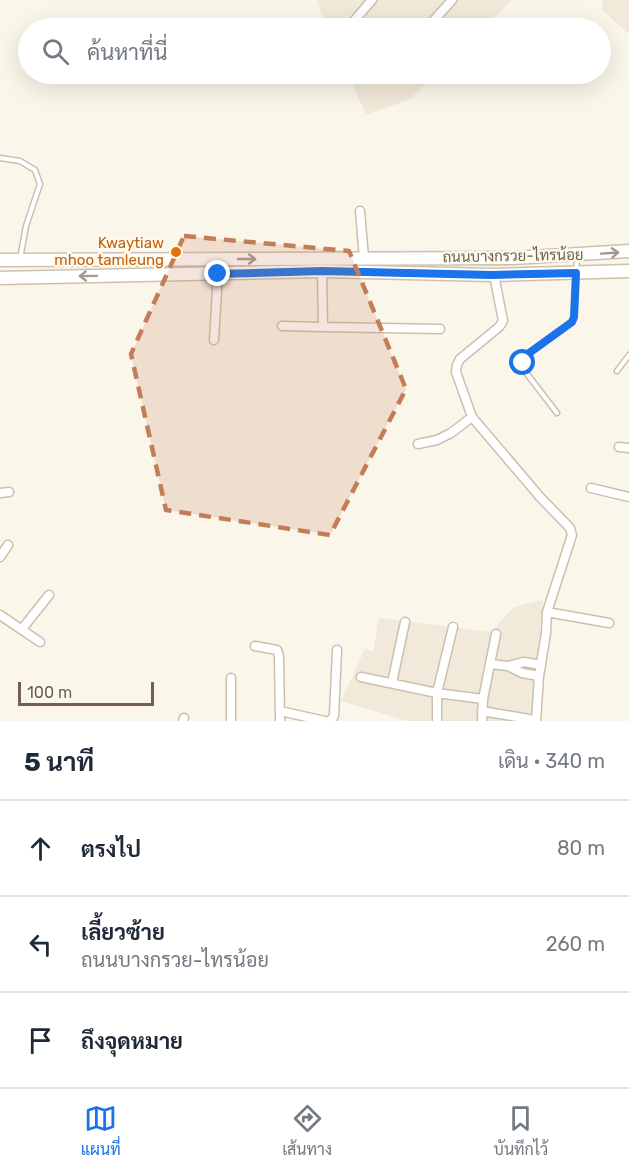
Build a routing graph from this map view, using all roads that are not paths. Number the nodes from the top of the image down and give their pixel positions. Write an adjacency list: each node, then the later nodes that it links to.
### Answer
1 (372, 0): 3 (street)
2 (452, 0): 4 (street)
3 (356, 18)
4 (437, 18)
5 (0, 158): 11 (lane)
6 (360, 211): 9 (street)
7 (629, 251): 8 (main road, ถนนบางกรวย-ไทรน้อย, one-way to 7)
8 (577, 255): 9 (main road, ถนนบางกรวย-ไทรน้อย); 14 (lane)
9 (364, 258): 11 (main road, ถนนบางกรวย-ไทรน้อย, one-way to 9)
10 (0, 260): 11 (main road, ถนนบางกรวย-ไทรน้อย)
11 (19, 260)
12 (322, 271): 15 (main road, ถนนบางกรวย-ไทรน้อย); 16 (main road, ถนนบางกรวย-ไทรน้อย); 19 (street)
13 (629, 271): 14 (main road, ถนนบางกรวย-ไทรน้อย)
14 (576, 273): 16 (main road, ถนนบางกรวย-ไทรน้อย); 24 (lane)
15 (218, 274): 17 (main road, ถนนบางกรวย-ไทรน้อย, one-way to 17); 21 (street)
16 (492, 275): 25 (street)
17 (0, 278)
18 (282, 326): 19 (street)
19 (323, 327): 20 (street)
20 (440, 329)
21 (214, 340)
22 (629, 355): 23 (lane)
23 (617, 370)
24 (557, 413)
25 (472, 417): 26 (street); 32 (street)
26 (418, 444)
27 (591, 488): 28 (street)
28 (629, 497)
29 (8, 545): 30 (street)
30 (0, 556)
31 (49, 595): 37 (street)
32 (548, 612): 35 (street); 43 (street)
33 (0, 615): 37 (street)
34 (405, 622): 48 (street)
35 (609, 623)
36 (453, 627): 49 (street)
37 (22, 630): 39 (street)
38 (496, 634): 42 (street)
39 (40, 642)
40 (255, 646): 51 (street)
41 (338, 650): 56 (street)
42 (490, 664): 44 (street); 50 (street)
43 (541, 665): 44 (street); 46 (street)
44 (508, 666): 46 (street)
45 (361, 676): 48 (street)
46 (539, 676): 53 (street)
47 (231, 678): 54 (street)
48 (392, 683): 49 (street)
49 (437, 693): 50 (street); 57 (street)
50 (483, 699): 52 (street)
51 (280, 711): 55 (street); 56 (street)
52 (482, 711): 53 (street); 58 (street)
53 (533, 720)
54 (231, 721)
55 (280, 721)
56 (327, 721)
57 (437, 721)
58 (482, 721)

